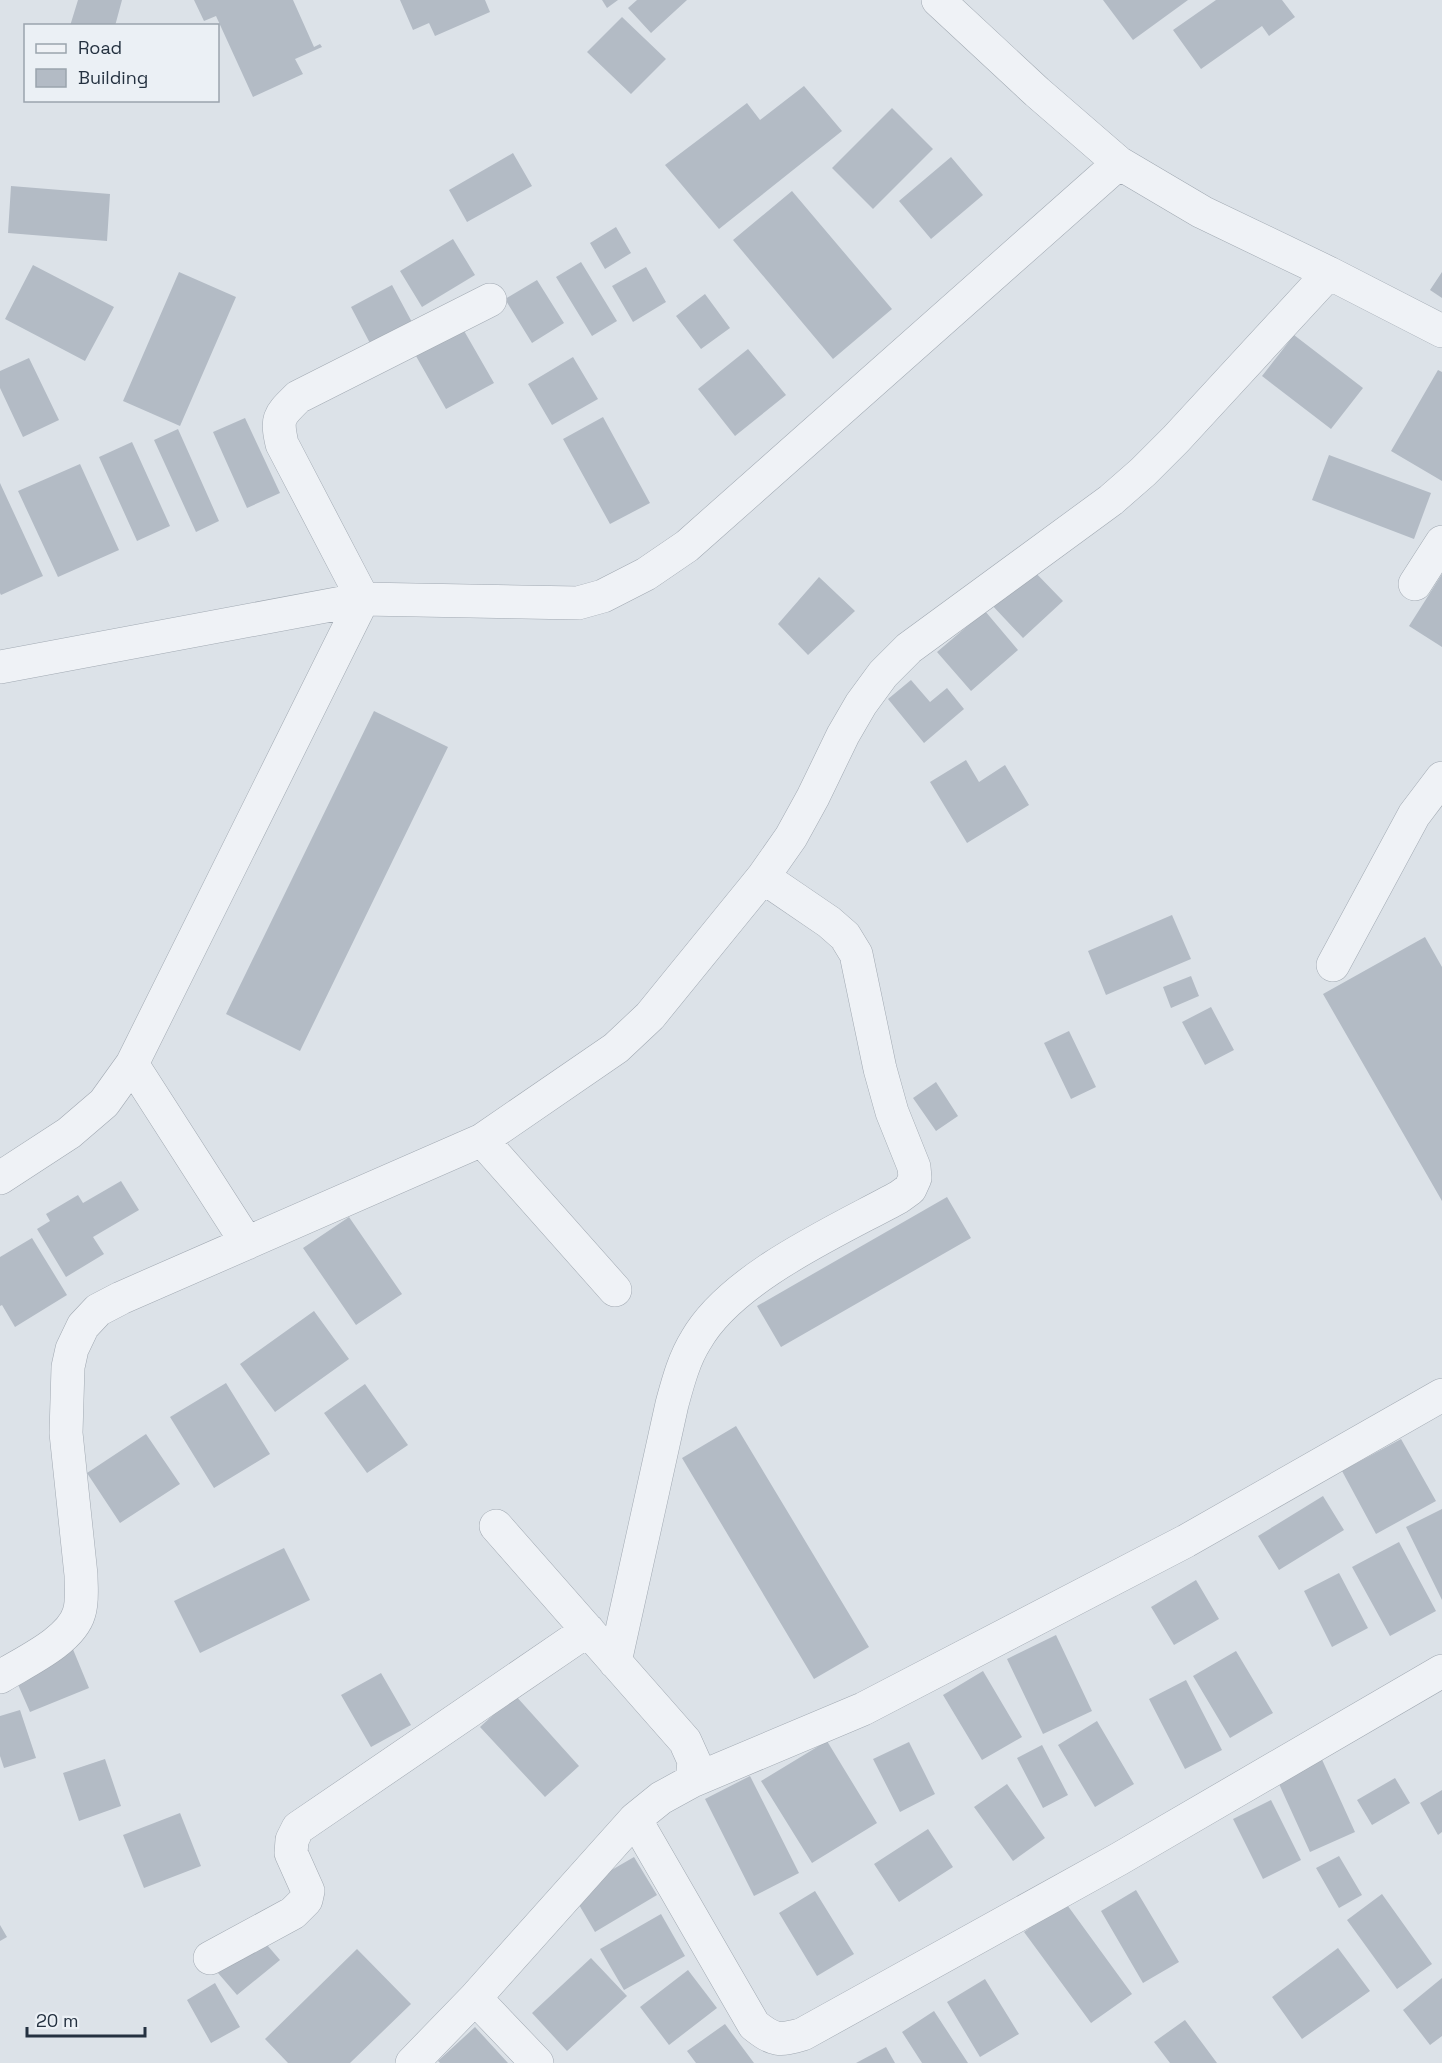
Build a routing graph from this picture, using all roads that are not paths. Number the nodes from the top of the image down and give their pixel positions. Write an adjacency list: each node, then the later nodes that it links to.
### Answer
1 (938, 0): 2 (street)
2 (1119, 164): 3 (street); 8 (street)
3 (1329, 273): 5 (street); 11 (street)
4 (490, 300): 8 (street)
5 (1442, 331)
6 (1442, 542): 7 (street)
7 (1415, 584)
8 (363, 599): 9 (street); 13 (street)
9 (0, 667)
10 (1442, 778): 12 (street)
11 (763, 878): 14 (street); 21 (street)
12 (1333, 965)
13 (132, 1064): 15 (street); 16 (street)
14 (482, 1140): 16 (street); 17 (street)
15 (0, 1178)
16 (247, 1242): 23 (street)
17 (615, 1290)
18 (1442, 1395): 24 (street)
19 (496, 1526): 20 (street)
20 (588, 1630): 21 (street); 26 (street)
21 (615, 1662): 24 (street)
22 (1442, 1671): 25 (street)
23 (0, 1677)
24 (692, 1781): 25 (street)
25 (635, 1819): 27 (street)
26 (210, 1958)
27 (475, 1998): 28 (street); 29 (street)
28 (412, 2063)
29 (537, 2063)

